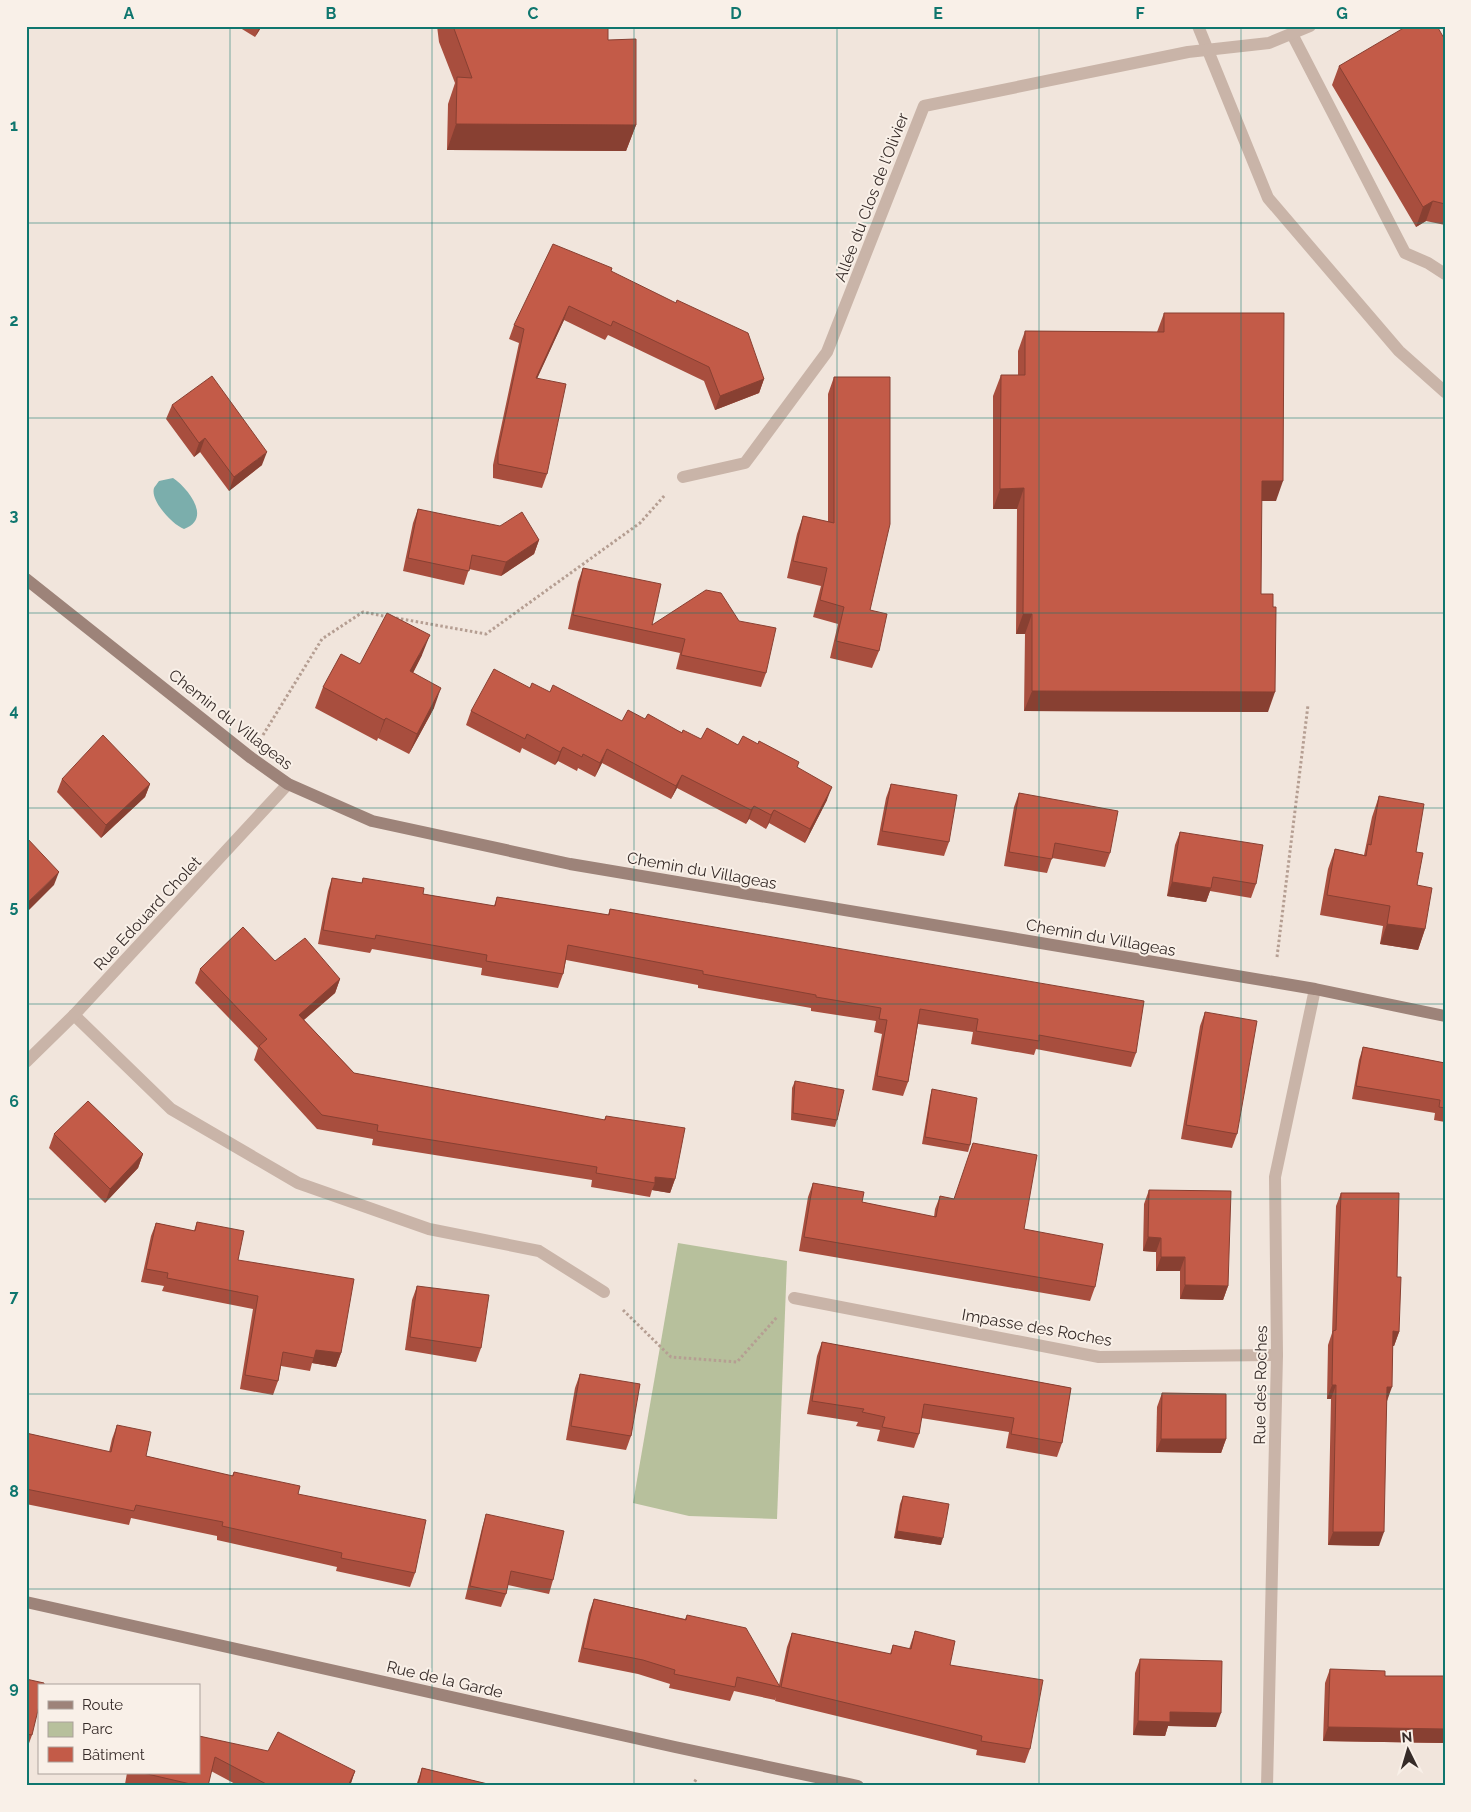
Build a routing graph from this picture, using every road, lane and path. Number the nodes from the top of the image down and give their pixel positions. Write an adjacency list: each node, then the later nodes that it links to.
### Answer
1 (1198, 26): 4 (street)
2 (1310, 26): 3 (street)
3 (1292, 34): 4 (street); 5 (street)
4 (1206, 49): 6 (street); 7 (street, Allée du Clos de l’Olivier)
5 (1445, 274)
6 (1445, 392)
7 (683, 476): 10 (path)
8 (26, 580): 10 (street, Chemin du Villageas)
9 (1308, 705): 12 (path)
10 (250, 757): 11 (street, Chemin du Villageas)
11 (288, 784): 12 (street, Chemin du Villageas); 14 (street, Rue Edouard Cholet)
12 (1273, 982): 13 (street, Chemin du Villageas)
13 (1315, 989): 15 (street, Chemin du Villageas); 19 (street, Rue des Roches)
14 (74, 1015): 16 (street, Rue Edouard Cholet); 17 (street)
15 (1445, 1016)
16 (26, 1062)
17 (604, 1292): 18 (path)
18 (794, 1298): 19 (street, Impasse des Roches)
19 (1278, 1355): 22 (street, Rue des Roches)
20 (26, 1602): 21 (street, Rue de la Garde)
21 (858, 1786)
22 (1267, 1786)

